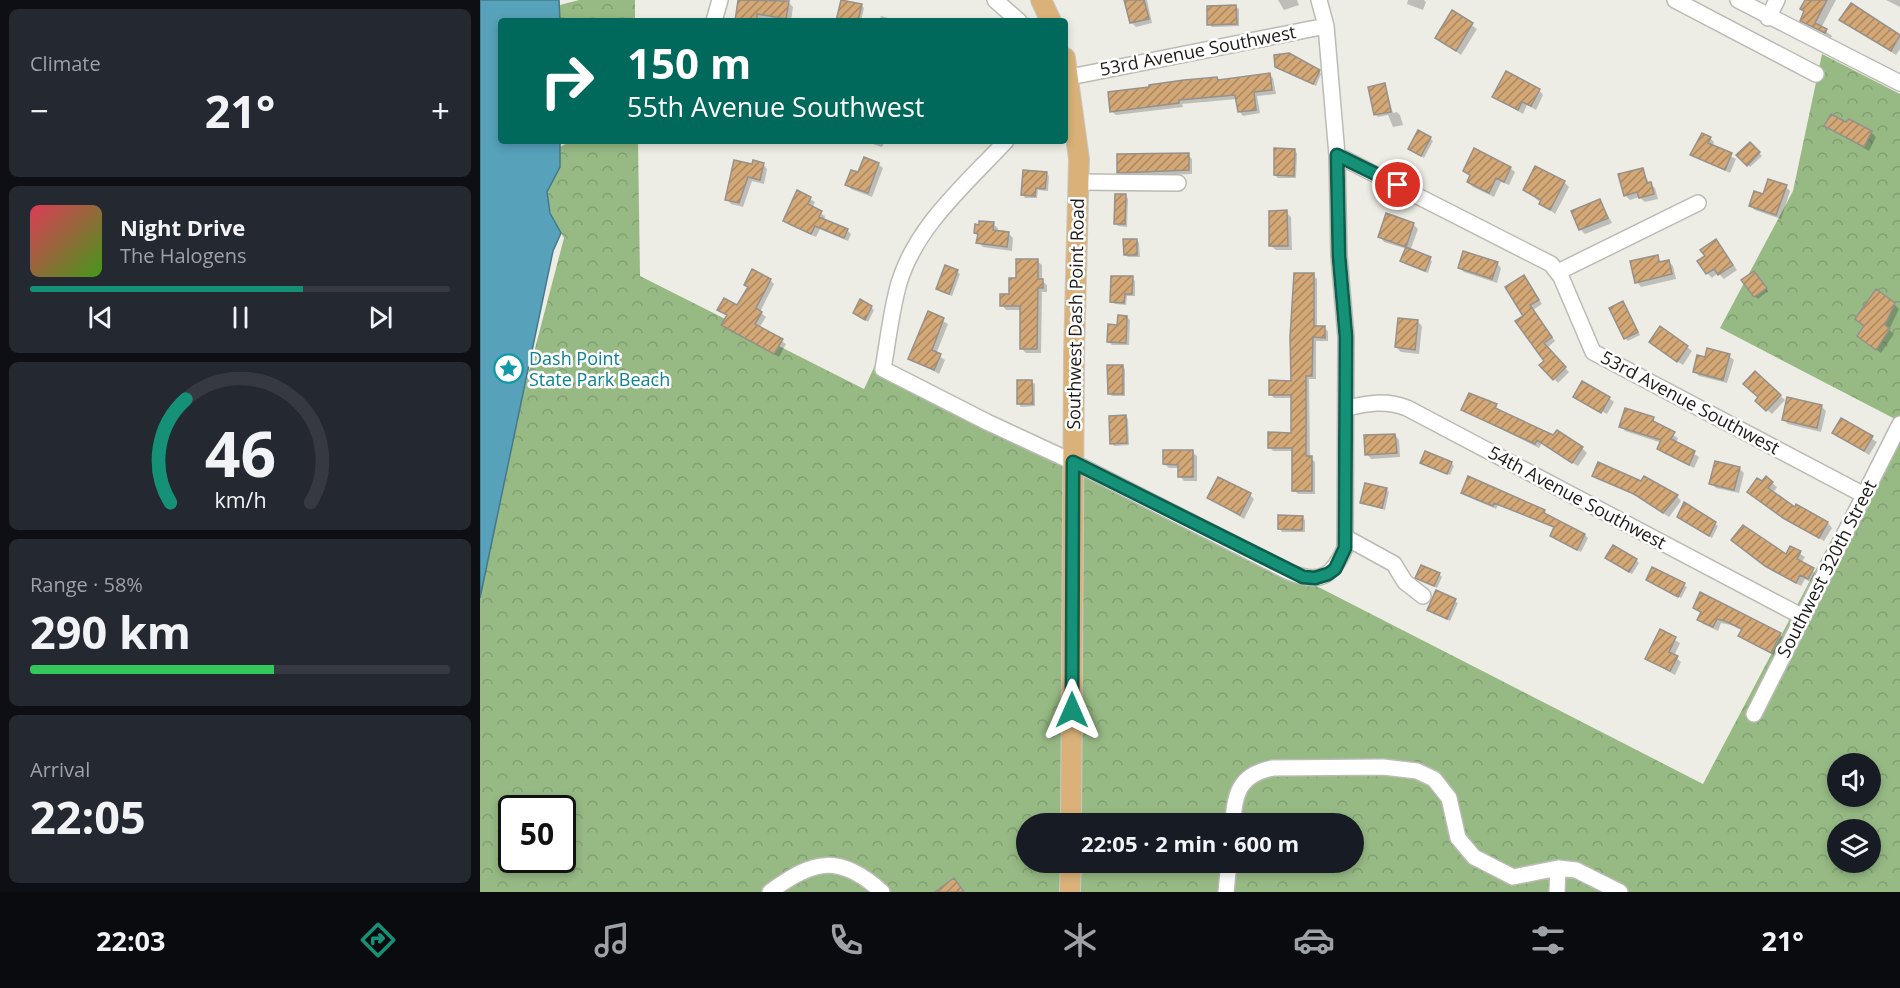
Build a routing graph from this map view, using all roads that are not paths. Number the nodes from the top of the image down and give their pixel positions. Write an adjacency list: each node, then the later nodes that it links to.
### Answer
1 (720, 0): 8 (street)
2 (995, 0): 9 (street)
3 (1041, 0): 10 (main road)
4 (1319, 0): 12 (street)
5 (1675, 0): 14 (street)
6 (1777, 0): 11 (street)
7 (1741, 1): 11 (street)
8 (715, 18)
9 (1016, 18)
10 (1050, 18)
11 (1768, 18): 16 (street)
12 (1326, 26): 13 (street, 53rd Avenue Southwest); 18 (street)
13 (1068, 67)
14 (1816, 74)
15 (1068, 81): 19 (main road, Southwest Dash Point Road)
16 (1900, 83)
17 (1003, 144): 25 (street)
18 (1337, 155): 22 (street, 53rd Avenue Southwest); 23 (street)
19 (1078, 182): 20 (street); 25 (main road, Southwest Dash Point Road)
20 (1178, 183)
21 (1698, 203): 22 (street)
22 (1558, 272): 26 (street, 53rd Avenue Southwest)
23 (1347, 408): 27 (street); 29 (street, 54th Avenue Southwest)
24 (1900, 424): 26 (street, Southwest 320th Street)
25 (1073, 462): 27 (street); 31 (main road, Southwest Dash Point Road)
26 (1864, 495): 29 (street, Southwest 320th Street)
27 (1345, 537): 28 (street)
28 (1423, 597)
29 (1803, 617): 30 (street, Southwest 320th Street)
30 (1754, 714)
31 (1071, 813)
32 (1234, 813): 33 (street)
33 (1558, 868): 40 (street); 41 (street)
34 (1071, 873): 38 (main road)
35 (1228, 873): 39 (street)
36 (770, 892): 37 (street)
37 (882, 892)
38 (1070, 892)
39 (1226, 892)
40 (1557, 892)
41 (1620, 892)

